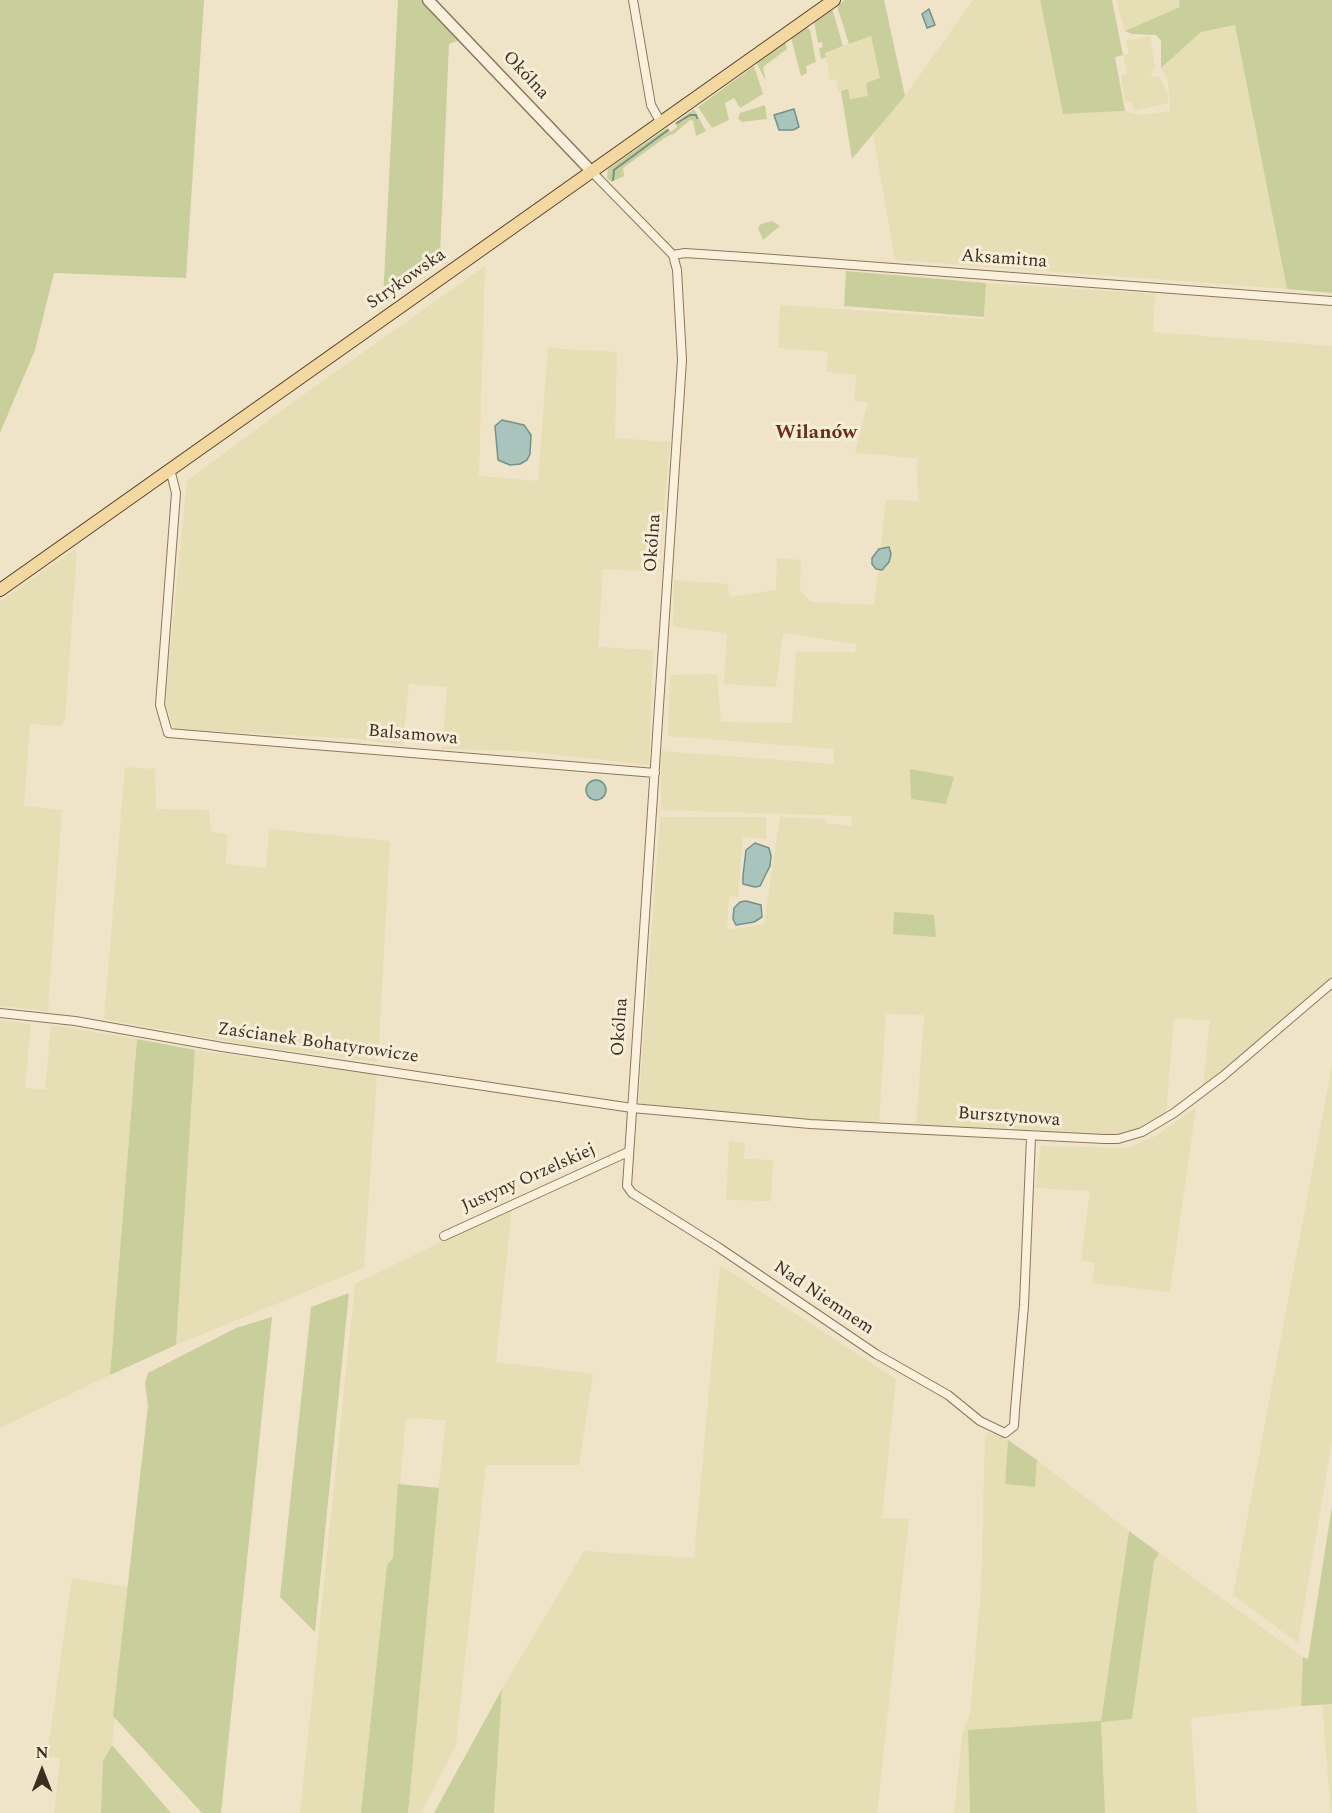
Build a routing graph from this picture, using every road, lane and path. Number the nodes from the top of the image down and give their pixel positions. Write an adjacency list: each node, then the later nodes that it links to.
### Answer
1 (428, 0): 5 (street, Okólna)
2 (633, 0): 4 (street)
3 (834, 0): 4 (main road, Strykowska)
4 (661, 123): 5 (main road, Strykowska)
5 (591, 171): 6 (street, Okólna); 8 (main road, Strykowska)
6 (673, 255): 7 (street, Aksamitna); 10 (street, Okólna)
7 (1332, 302)
8 (170, 469): 9 (main road, Strykowska); 10 (street, Balsamowa)
9 (0, 590)
10 (655, 773): 13 (street, Okólna)
11 (1332, 983): 14 (street, Bursztynowa)
12 (0, 1012): 13 (street, Zaścianek Bohatyrowicze)
13 (632, 1108): 14 (street, Bursztynowa); 15 (street, Okólna)
14 (1030, 1137): 16 (street, Nad Niemnem)
15 (628, 1152): 16 (street, Okólna); 17 (street, Justyny Orzelskiej)
16 (627, 1186)
17 (444, 1236)

